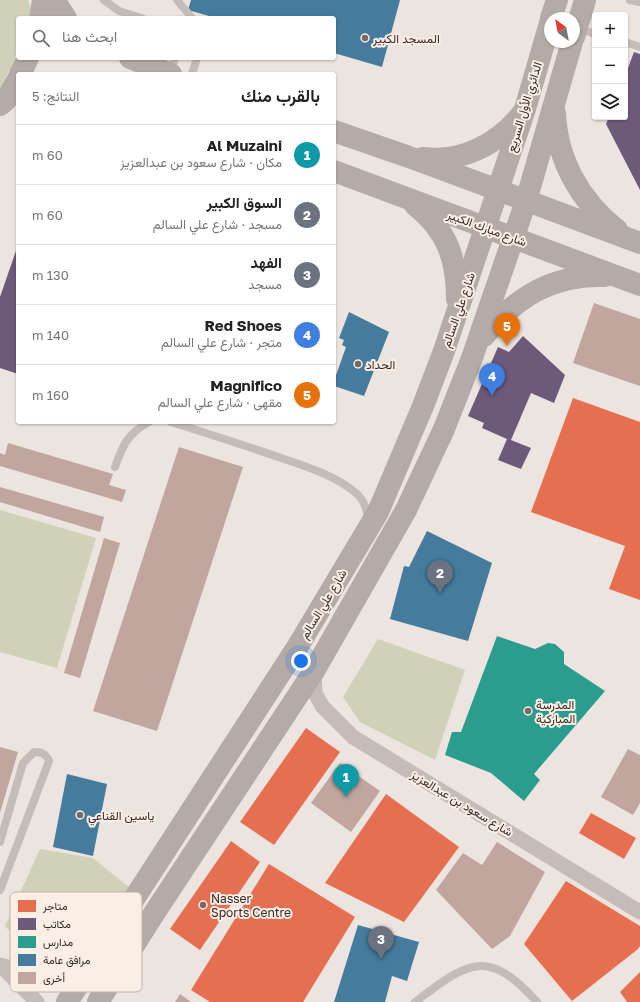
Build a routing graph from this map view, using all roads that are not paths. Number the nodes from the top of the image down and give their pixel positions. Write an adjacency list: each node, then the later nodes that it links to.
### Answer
1 (43, 0): 10 (main road)
2 (54, 0): 11 (main road)
3 (104, 0): 12 (lane)
4 (177, 0): 13 (lane)
5 (557, 0): 9 (main road)
6 (585, 0): 14 (main road)
7 (630, 0): 8 (lane)
8 (640, 2)
9 (553, 12)
10 (40, 16)
11 (65, 16)
12 (135, 16)
13 (190, 16)
14 (580, 29)
15 (628, 43): 17 (lane)
16 (544, 44): 31 (main road, الدائري الأول السريع)
17 (640, 47)
18 (574, 48): 28 (main road)
19 (27, 60): 23 (main road)
20 (135, 60): 24 (main road)
21 (174, 60): 25 (lane)
22 (196, 60): 26 (lane)
23 (21, 72)
24 (166, 72)
25 (172, 72)
26 (193, 72)
27 (16, 82): 29 (main road)
28 (554, 101): 38 (main road); 41 (main road)
29 (0, 106)
30 (16, 107): 32 (main road)
31 (525, 109): 34 (main road); 36 (main road, الدائري الأول السريع)
32 (0, 113)
33 (336, 132): 34 (main road)
34 (409, 157): 36 (main road)
35 (336, 172): 37 (main road, شارع مبارك الكبير)
36 (498, 191): 38 (main road); 39 (main road, شارع علي السالم)
37 (408, 199): 39 (main road, شارع مبارك الكبير); 44 (main road)
38 (526, 201): 40 (main road, شارع علي السالم); 41 (main road)
39 (486, 227): 40 (main road, شارع مبارك الكبير); 44 (main road, شارع علي السالم)
40 (514, 237): 42 (main road, شارع مبارك الكبير); 45 (main road, شارع علي السالم)
41 (634, 241)
42 (616, 276): 43 (main road, شارع مبارك الكبير); 45 (main road)
43 (640, 285)
44 (452, 326): 49 (main road, شارع علي السالم)
45 (472, 358): 50 (main road, شارع علي السالم)
46 (146, 424): 48 (lane)
47 (177, 424): 49 (lane)
48 (115, 467)
49 (368, 528): 53 (main road, شارع علي السالم)
50 (314, 671): 54 (street, شارع سعود بن عبدالعزيز); 55 (main road, شارع علي السالم)
51 (0, 842): 52 (lane)
52 (0, 890)
53 (138, 892)
54 (640, 912)
55 (142, 933)
56 (0, 965): 57 (street); 58 (street)
57 (10, 968)
58 (10, 975)
59 (27, 992): 62 (street)
60 (73, 992): 63 (main road, شارع علي السالم)
61 (104, 992): 64 (main road, شارع علي السالم)
62 (37, 1002)
63 (67, 1002)
64 (98, 1002)
65 (415, 1002): 66 (lane)
66 (537, 1002)

